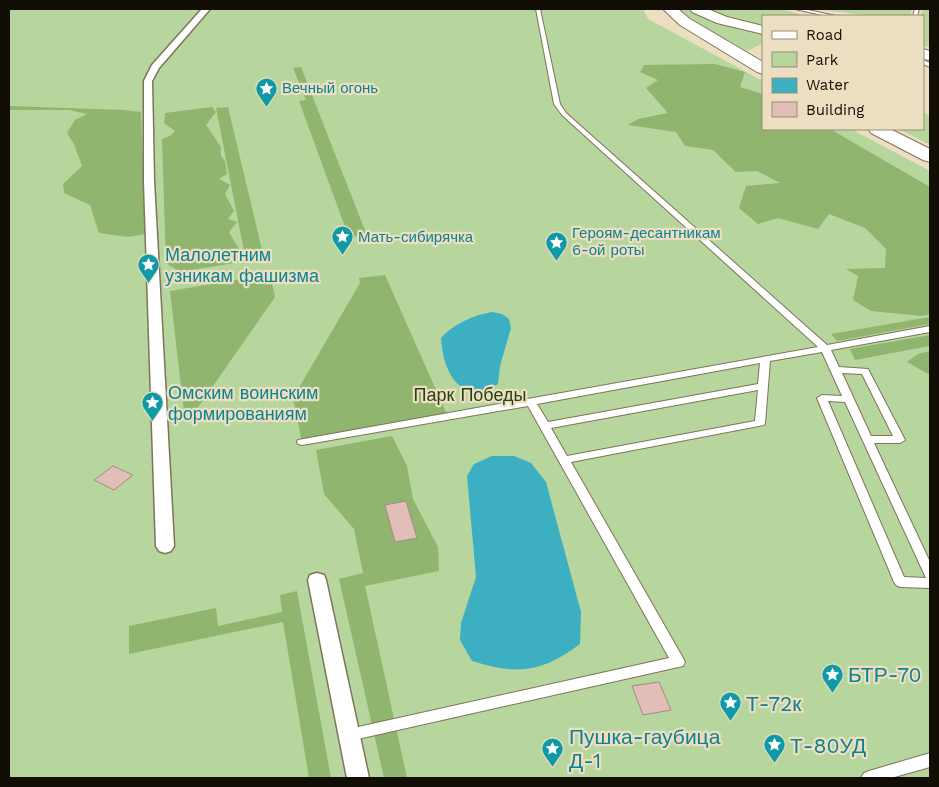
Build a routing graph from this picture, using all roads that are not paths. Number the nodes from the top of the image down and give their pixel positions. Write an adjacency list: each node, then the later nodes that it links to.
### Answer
1 (206, 9): 24 (street)
2 (538, 9): 14 (lane)
3 (670, 9): 9 (main road)
4 (697, 9): 7 (main road)
5 (797, 9): 6 (lane)
6 (829, 15)
7 (762, 30)
8 (926, 53): 10 (lane)
9 (760, 63)
10 (930, 64)
11 (879, 130): 12 (main road)
12 (930, 156)
13 (930, 329): 14 (lane)
14 (826, 349): 15 (lane); 16 (lane)
15 (765, 360): 17 (lane); 19 (lane)
16 (836, 370): 18 (lane); 21 (lane)
17 (763, 386): 20 (lane); 23 (lane)
18 (849, 399): 21 (lane); 27 (lane)
19 (531, 402): 20 (lane); 22 (lane)
20 (545, 426): 23 (lane)
21 (868, 439): 25 (lane)
22 (302, 442)
23 (564, 460): 28 (lane)
24 (165, 546)
25 (930, 575)
26 (317, 580): 28 (street)
27 (930, 583)
28 (349, 734): 30 (street)
29 (930, 760): 31 (lane)
30 (358, 778)
31 (869, 778)

